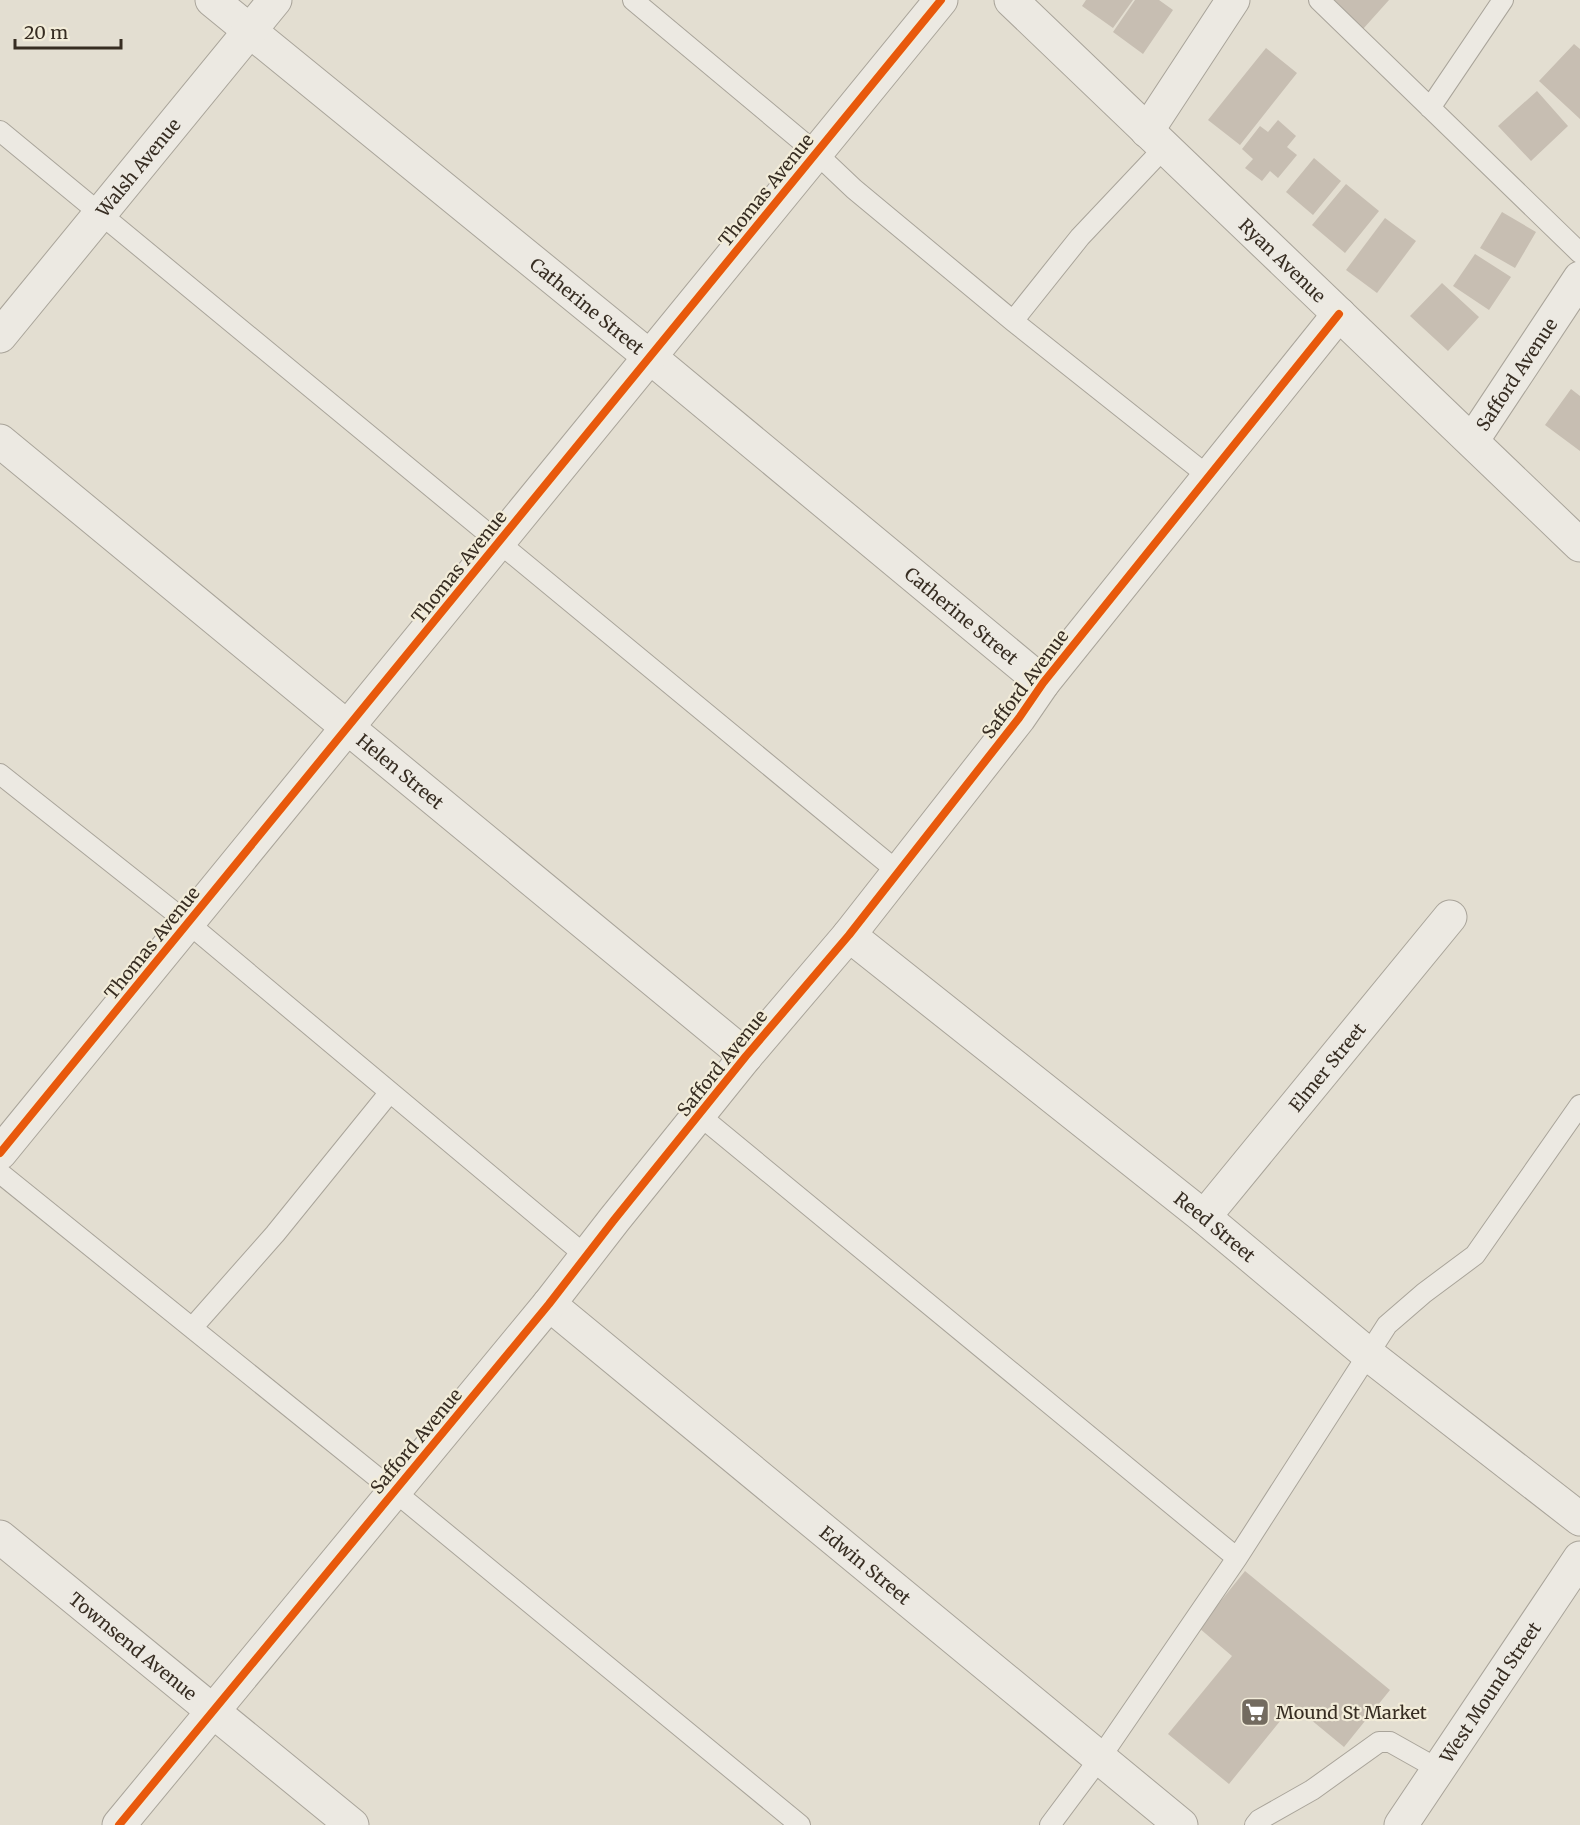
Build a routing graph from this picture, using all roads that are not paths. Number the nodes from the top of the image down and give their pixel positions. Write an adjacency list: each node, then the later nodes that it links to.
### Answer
1 (212, 0): 9 (street, Catherine Street)
2 (275, 0): 9 (street, Walsh Avenue)
3 (633, 0): 13 (lane)
4 (941, 0): 13 (street, Thomas Avenue)
5 (1011, 0): 12 (street, Ryan Avenue)
6 (1233, 0): 12 (street)
7 (1319, 0): 10 (lane)
8 (1503, 0): 10 (lane)
9 (249, 31): 14 (street, Walsh Avenue); 20 (street, Catherine Street)
10 (1430, 108): 15 (lane)
11 (0, 131): 14 (lane)
12 (1156, 139): 17 (street, Ryan Avenue); 18 (lane)
13 (816, 153): 18 (lane); 20 (street, Thomas Avenue)
14 (100, 214): 19 (street, Walsh Avenue); 24 (lane)
15 (1580, 253)
16 (1580, 278): 22 (street, Safford Avenue)
17 (1339, 314): 22 (street, Ryan Avenue); 23 (street, Safford Avenue)
18 (1013, 321): 23 (lane)
19 (0, 336)
20 (650, 357): 24 (street, Thomas Avenue); 26 (street, Catherine Street)
21 (0, 441): 27 (street, Helen Street)
22 (1472, 441): 25 (street, Ryan Avenue)
23 (1208, 476): 26 (street, Safford Avenue)
24 (499, 541): 27 (street, Thomas Avenue); 29 (lane)
25 (1580, 545)
26 (1043, 683): 29 (street, Safford Avenue)
27 (348, 727): 31 (street, Thomas Avenue); 33 (street, Helen Street)
28 (0, 774): 31 (lane)
29 (897, 871): 32 (street, Safford Avenue)
30 (1450, 917): 39 (street, Elmer Street)
31 (188, 923): 34 (lane); 37 (street, Thomas Avenue)
32 (849, 935): 33 (street, Safford Avenue); 39 (street, Reed Street)
33 (746, 1056): 36 (street, Safford Avenue)
34 (390, 1092): 40 (lane); 42 (lane)
35 (1580, 1105): 43 (lane)
36 (699, 1115): 40 (street, Safford Avenue); 47 (lane)
37 (0, 1153)
38 (0, 1173): 42 (lane)
39 (1204, 1217): 43 (street, Reed Street)
40 (586, 1256): 41 (street, Safford Avenue)
41 (549, 1304): 44 (street, Safford Avenue); 50 (street, Edwin Street)
42 (192, 1328): 44 (lane)
43 (1369, 1355): 45 (street, Reed Street); 47 (lane)
44 (394, 1491): 49 (street, Safford Avenue); 54 (lane)
45 (1580, 1519)
46 (0, 1537): 49 (street, Townsend Avenue)
47 (1237, 1558): 50 (lane)
48 (1580, 1558): 51 (street, West Mound Street)
49 (212, 1711): 52 (street, Safford Avenue); 53 (street, Townsend Avenue)
50 (1100, 1758): 55 (lane); 56 (street, Edwin Street)
51 (1438, 1769): 57 (lane); 58 (street, West Mound Street)
52 (119, 1825)
53 (352, 1825)
54 (800, 1825)
55 (1050, 1825)
56 (1181, 1825)
57 (1255, 1825)
58 (1401, 1825)

